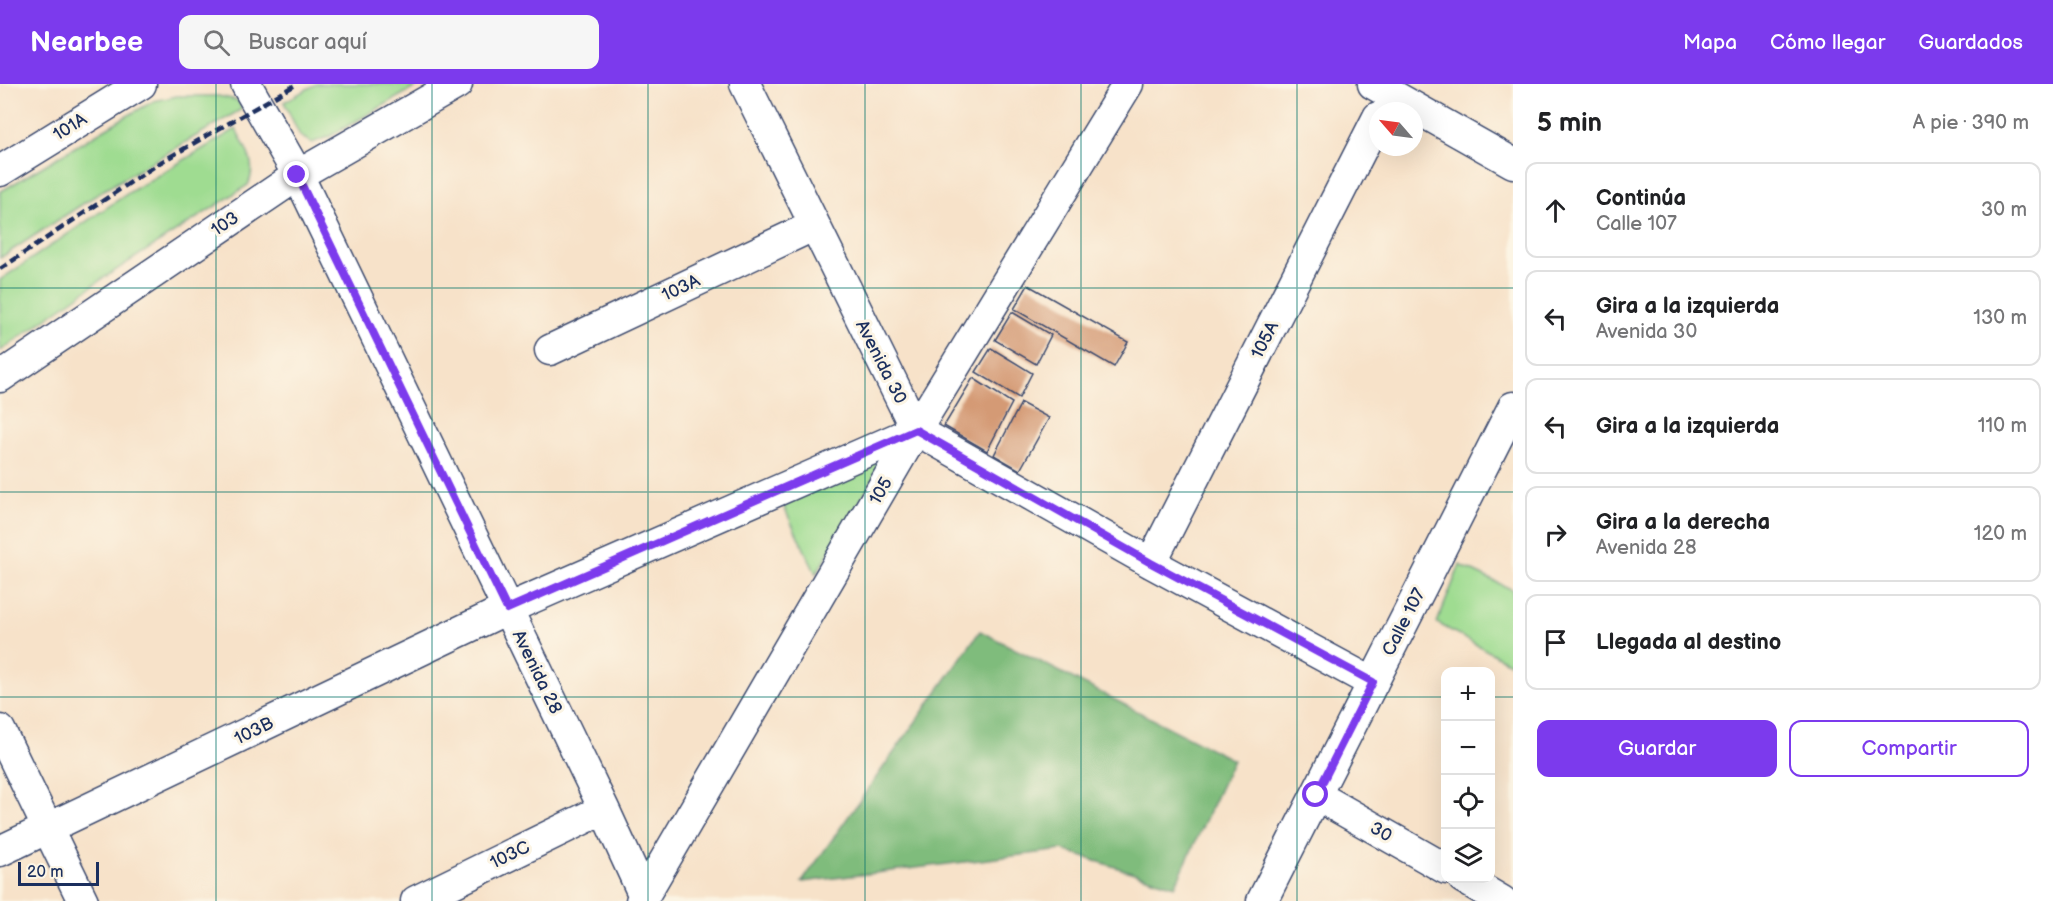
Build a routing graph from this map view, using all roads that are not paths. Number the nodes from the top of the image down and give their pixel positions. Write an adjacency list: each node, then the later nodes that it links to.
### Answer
1 (141, 84): 8 (street, 101A)
2 (246, 84): 9 (street, Avenida 28)
3 (457, 84): 9 (street, 103)
4 (745, 84): 10 (street, Avenida 30)
5 (1128, 84): 14 (street, 105)
6 (1381, 101): 7 (street); 15 (street, 105A)
7 (1513, 163)
8 (0, 171)
9 (297, 175): 12 (street, 103); 16 (street, Avenida 28)
10 (813, 226): 11 (street, 103A); 14 (street, Avenida 30)
11 (550, 350)
12 (0, 377)
13 (1513, 407): 17 (street, Calle 107)
14 (916, 430): 15 (street); 16 (street, 103B); 25 (street, 105)
15 (1151, 563): 17 (street)
16 (507, 609): 20 (street, Avenida 28); 21 (street, 103B)
17 (1373, 682): 19 (street, Calle 107)
18 (0, 730): 21 (street)
19 (1316, 795): 23 (street, 30); 28 (street, Calle 107)
20 (604, 809): 25 (street, Avenida 28); 27 (street, 103C)
21 (48, 829): 22 (street, 103B); 26 (street)
22 (0, 851)
23 (1441, 866)
24 (1469, 883): 29 (street)
25 (642, 899)
26 (83, 901)
27 (416, 901)
28 (1262, 901)
29 (1502, 901)

